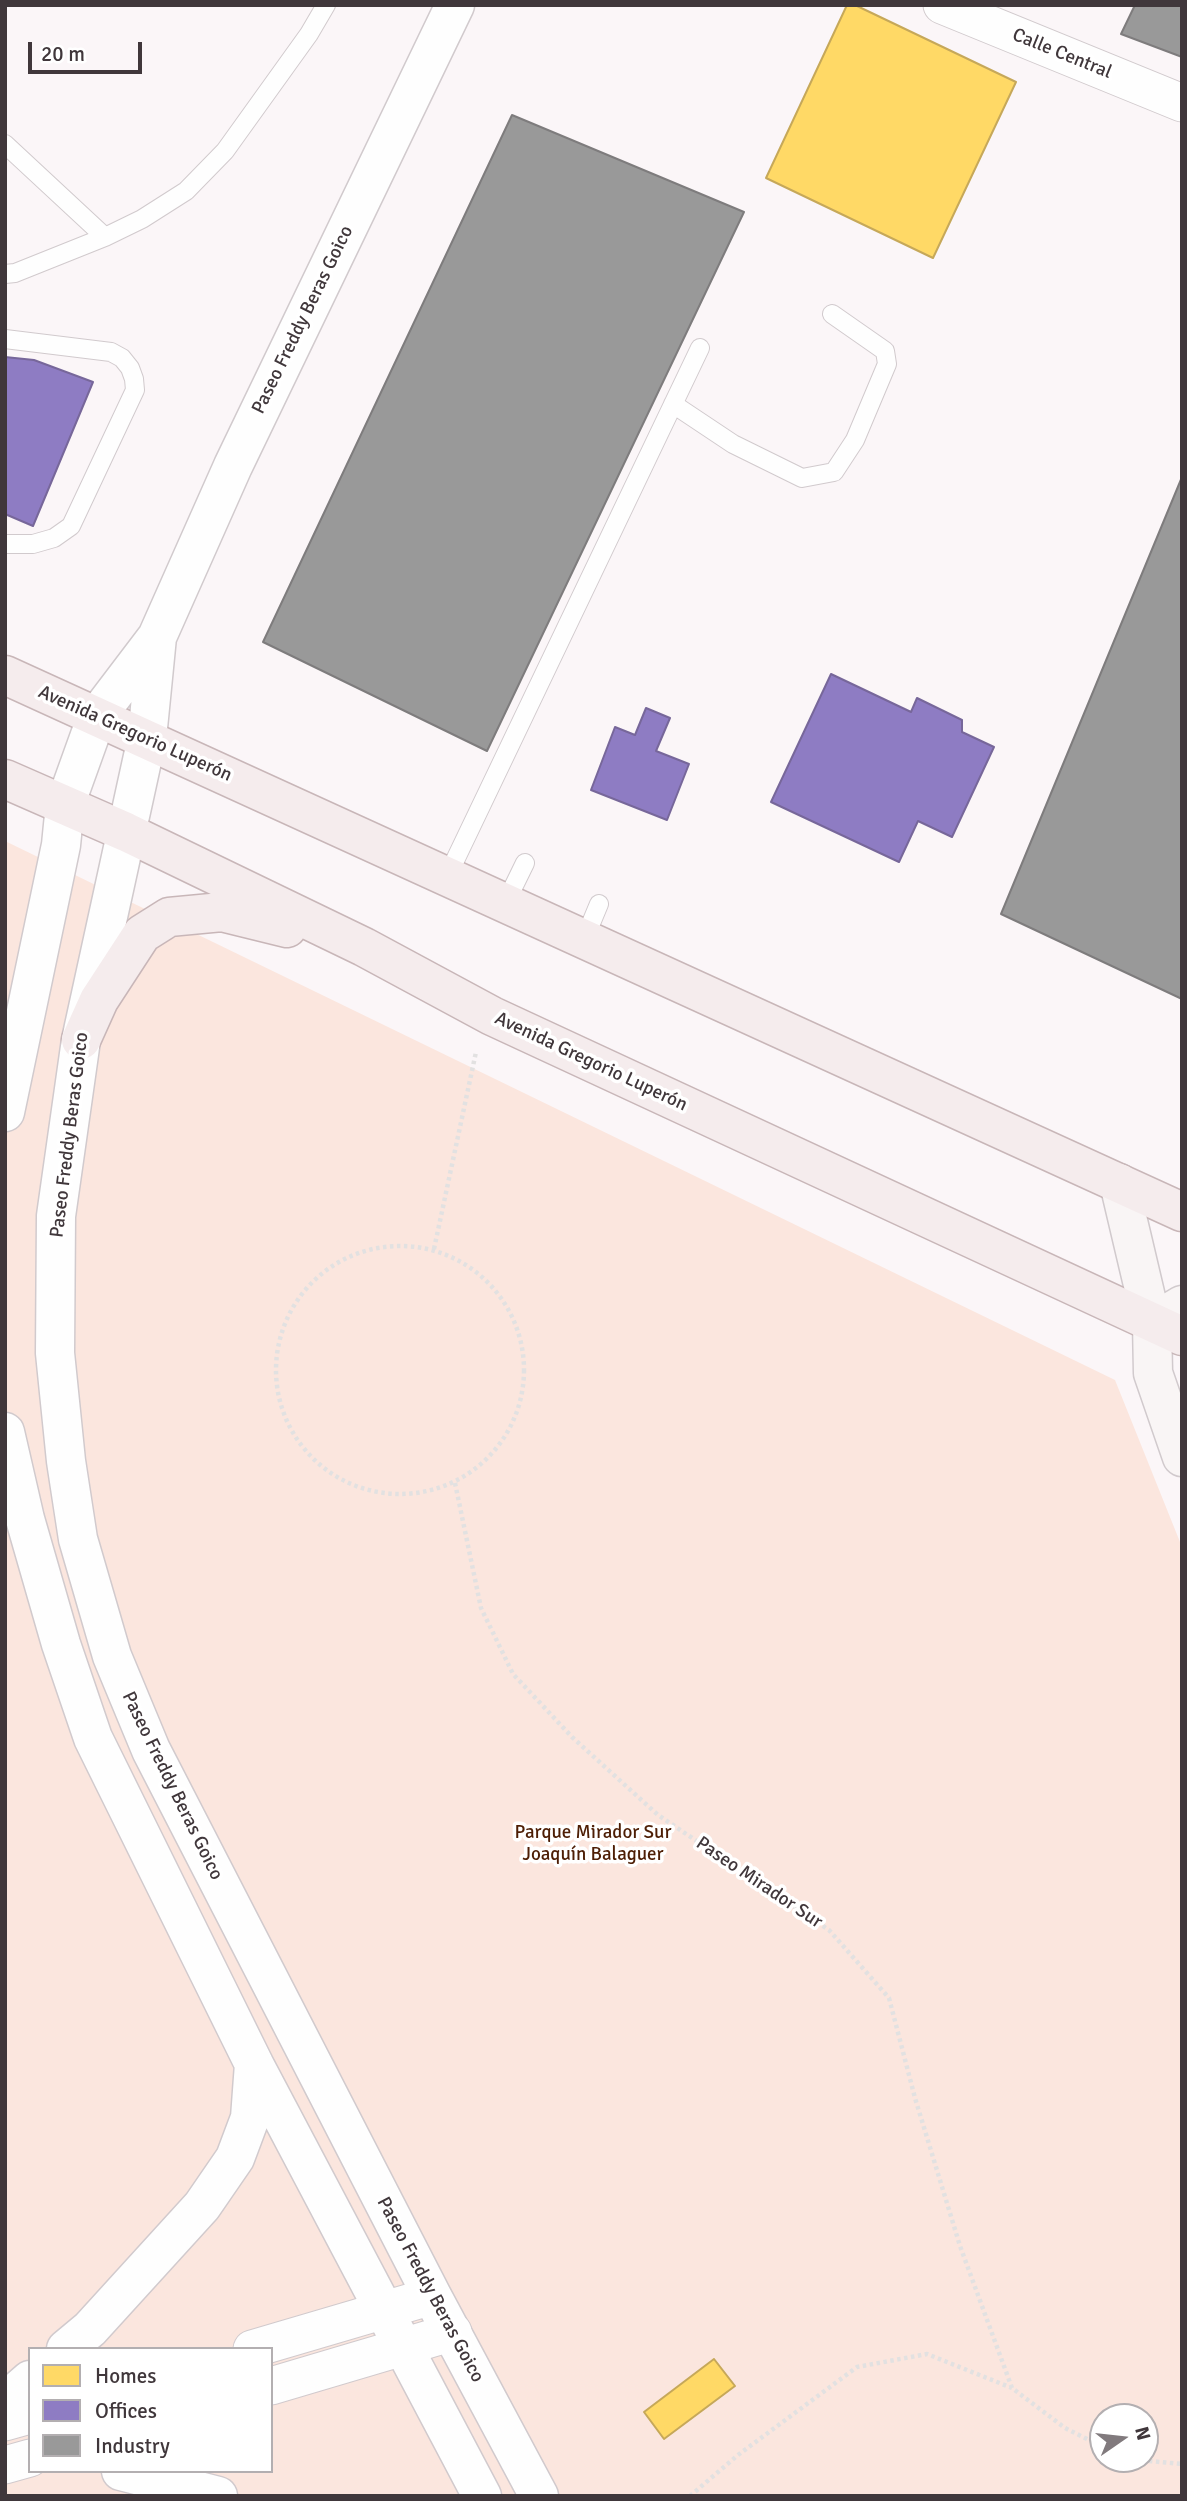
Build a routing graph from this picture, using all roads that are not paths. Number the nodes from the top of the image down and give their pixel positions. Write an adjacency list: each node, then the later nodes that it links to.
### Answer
1 (326, 5): 6 (lane)
2 (455, 5): 13 (street, Paseo Freddy Beras Goico)
3 (942, 5): 4 (street, Calle Central)
4 (1182, 103)
5 (5, 144): 6 (lane)
6 (105, 237): 7 (lane)
7 (5, 274)
8 (832, 314): 11 (lane)
9 (5, 339): 12 (lane)
10 (700, 348): 11 (lane)
11 (673, 404): 21 (lane)
12 (5, 544)
13 (157, 638): 15 (street, Paseo Freddy Beras Goico); 16 (street, Paseo Freddy Beras Goico)
14 (5, 675): 15 (main road, Avenida Gregorio Luperón)
15 (97, 716): 16 (main road, Avenida Gregorio Luperón); 18 (street, Paseo Freddy Beras Goico)
16 (147, 738): 19 (street, Paseo Freddy Beras Goico); 21 (main road, Avenida Gregorio Luperón)
17 (5, 779): 18 (main road, Avenida Gregorio Luperón)
18 (65, 805): 19 (main road, Avenida Gregorio Luperón); 27 (street, Paseo Freddy Beras Goico)
19 (125, 832): 25 (main road, Avenida Gregorio Luperón); 26 (street, Paseo Freddy Beras Goico)
20 (525, 863): 22 (lane)
21 (447, 877): 22 (main road, Avenida Gregorio Luperón)
22 (505, 904): 24 (main road, Avenida Gregorio Luperón)
23 (599, 904): 24 (lane)
24 (584, 940): 28 (main road, Avenida Gregorio Luperón)
25 (364, 947): 26 (main road); 30 (main road, Avenida Gregorio Luperón)
26 (81, 1040): 34 (street, Paseo Freddy Beras Goico)
27 (5, 1112)
28 (1119, 1183): 29 (main road, Avenida Gregorio Luperón); 30 (main road)
29 (1182, 1212)
30 (1172, 1321): 32 (main road)
31 (5, 1432): 33 (street)
32 (1182, 1457)
33 (254, 2064): 35 (street); 38 (street)
34 (432, 2296): 35 (street); 36 (street, Paseo Freddy Beras Goico)
35 (383, 2310): 37 (street); 39 (street)
36 (453, 2332): 37 (street); 50 (street, Paseo Freddy Beras Goico)
37 (404, 2346): 41 (street); 49 (street)
38 (68, 2347)
39 (259, 2347)
40 (28, 2382): 42 (street)
41 (273, 2385)
42 (5, 2402)
43 (28, 2416): 44 (street)
44 (5, 2422)
45 (28, 2459): 46 (street)
46 (5, 2465)
47 (129, 2473): 48 (street)
48 (218, 2496)
49 (482, 2496)
50 (539, 2496)

